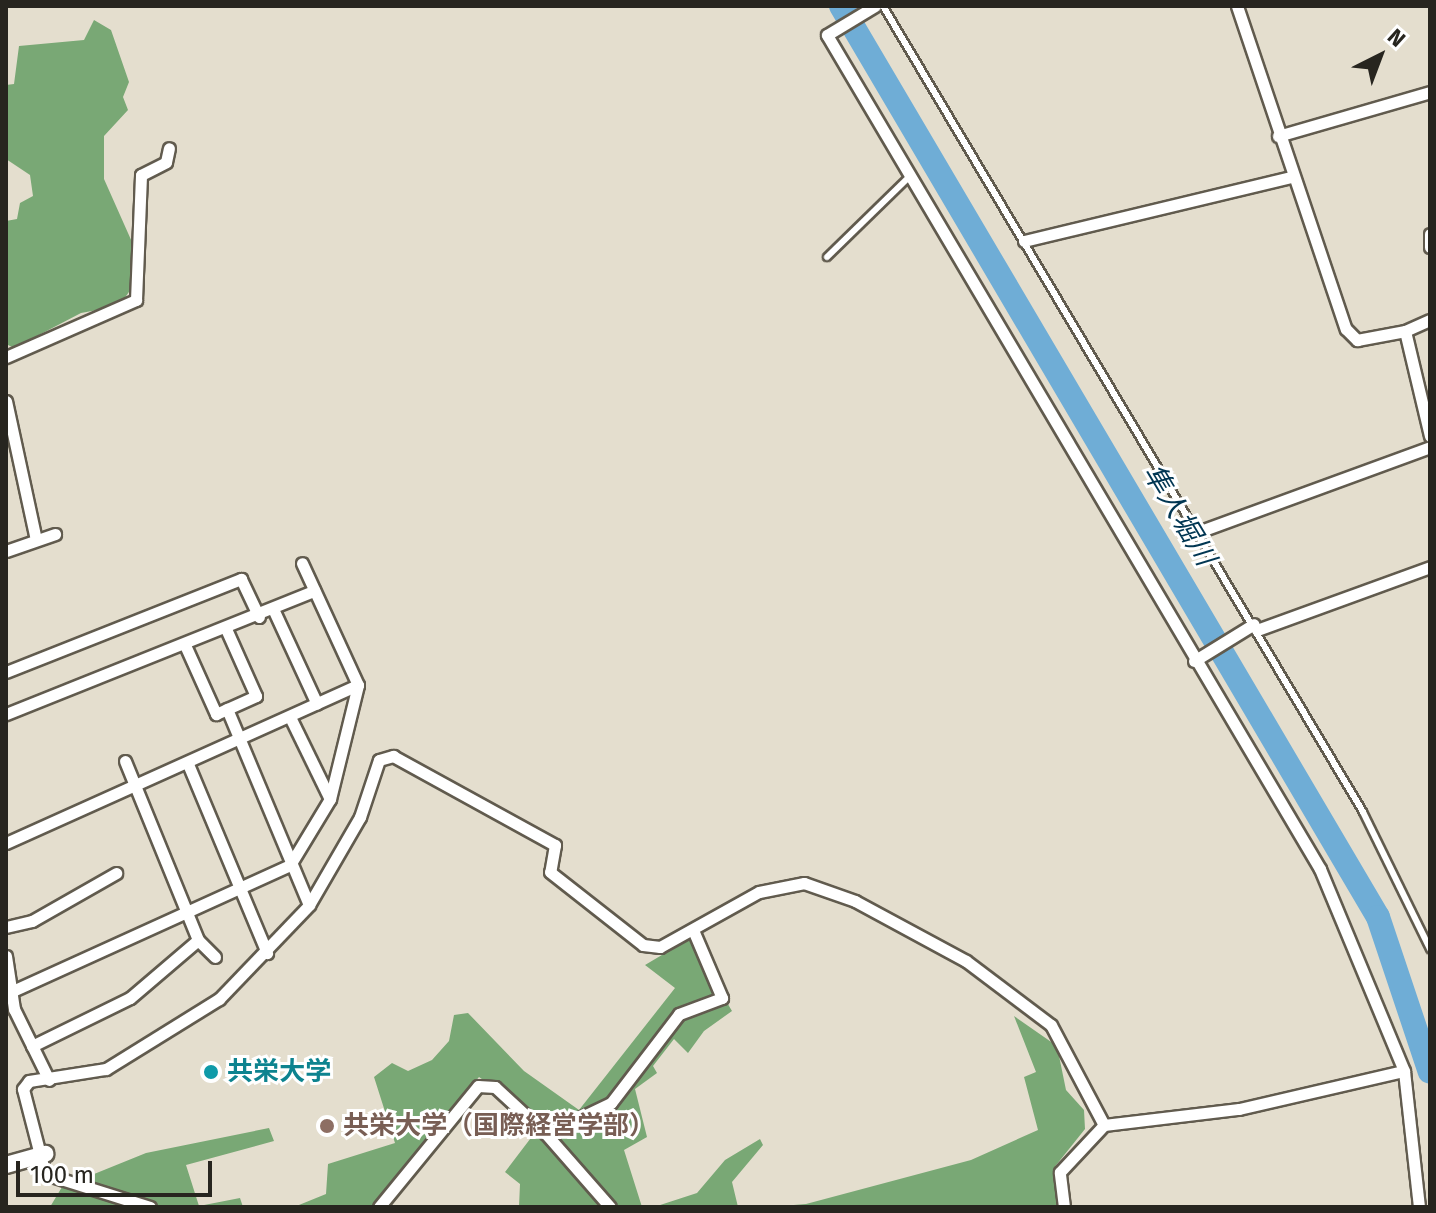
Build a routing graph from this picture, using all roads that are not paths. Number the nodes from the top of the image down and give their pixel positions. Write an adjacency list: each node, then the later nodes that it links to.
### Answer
1 (875, 6): 7 (street)
2 (883, 6): 10 (lane)
3 (1237, 6): 5 (street)
4 (1430, 92): 5 (street)
5 (1278, 136): 8 (street)
6 (169, 148): 15 (street)
7 (909, 177): 12 (lane); 32 (street)
8 (1290, 177): 10 (street); 14 (street)
9 (1430, 234): 11 (street)
10 (1024, 241): 20 (lane)
11 (1430, 247)
12 (827, 257)
13 (1430, 320): 14 (street)
14 (1405, 331): 16 (street)
15 (6, 357)
16 (1426, 384): 18 (street)
17 (6, 401): 22 (street)
18 (1430, 436)
19 (1430, 447): 20 (street)
20 (1198, 532): 29 (lane)
21 (55, 534): 22 (street)
22 (36, 540): 23 (street)
23 (6, 551)
24 (302, 563): 26 (street)
25 (1430, 567): 29 (street)
26 (314, 591): 27 (street); 34 (street)
27 (274, 611): 28 (street); 35 (street)
28 (259, 617): 30 (street); 33 (street)
29 (1256, 627): 32 (street); 53 (lane)
30 (226, 629): 31 (street); 36 (street)
31 (185, 645): 36 (street); 37 (street)
32 (1194, 661): 60 (street)
33 (6, 672)
34 (358, 685): 35 (street); 43 (street)
35 (317, 704): 38 (street)
36 (227, 709): 39 (street)
37 (7, 713)
38 (290, 717): 39 (street); 43 (street)
39 (241, 740): 41 (street); 45 (street)
40 (125, 761): 42 (street)
41 (188, 764): 42 (street); 47 (street)
42 (137, 788): 44 (street); 49 (street)
43 (330, 799): 45 (street)
44 (6, 843)
45 (290, 865): 47 (street); 48 (street)
46 (116, 873): 50 (street)
47 (239, 887): 49 (street); 54 (street)
48 (309, 905): 51 (street); 54 (street)
49 (186, 909): 52 (street); 57 (street)
50 (6, 927)
51 (693, 930): 62 (street); 63 (street)
52 (198, 940): 56 (street); 59 (street)
53 (1430, 949)
54 (267, 953): 61 (street)
55 (6, 956): 57 (street)
56 (215, 957)
57 (9, 994): 58 (street)
58 (10, 1011): 59 (street)
59 (32, 1046): 61 (street)
60 (1404, 1071): 62 (street); 70 (street)
61 (49, 1080): 64 (street)
62 (1104, 1125): 69 (street)
63 (546, 1134): 67 (street); 68 (street)
64 (45, 1154): 65 (street); 66 (street)
65 (6, 1165)
66 (150, 1207)
67 (379, 1207)
68 (610, 1207)
69 (1064, 1207)
70 (1419, 1207)

